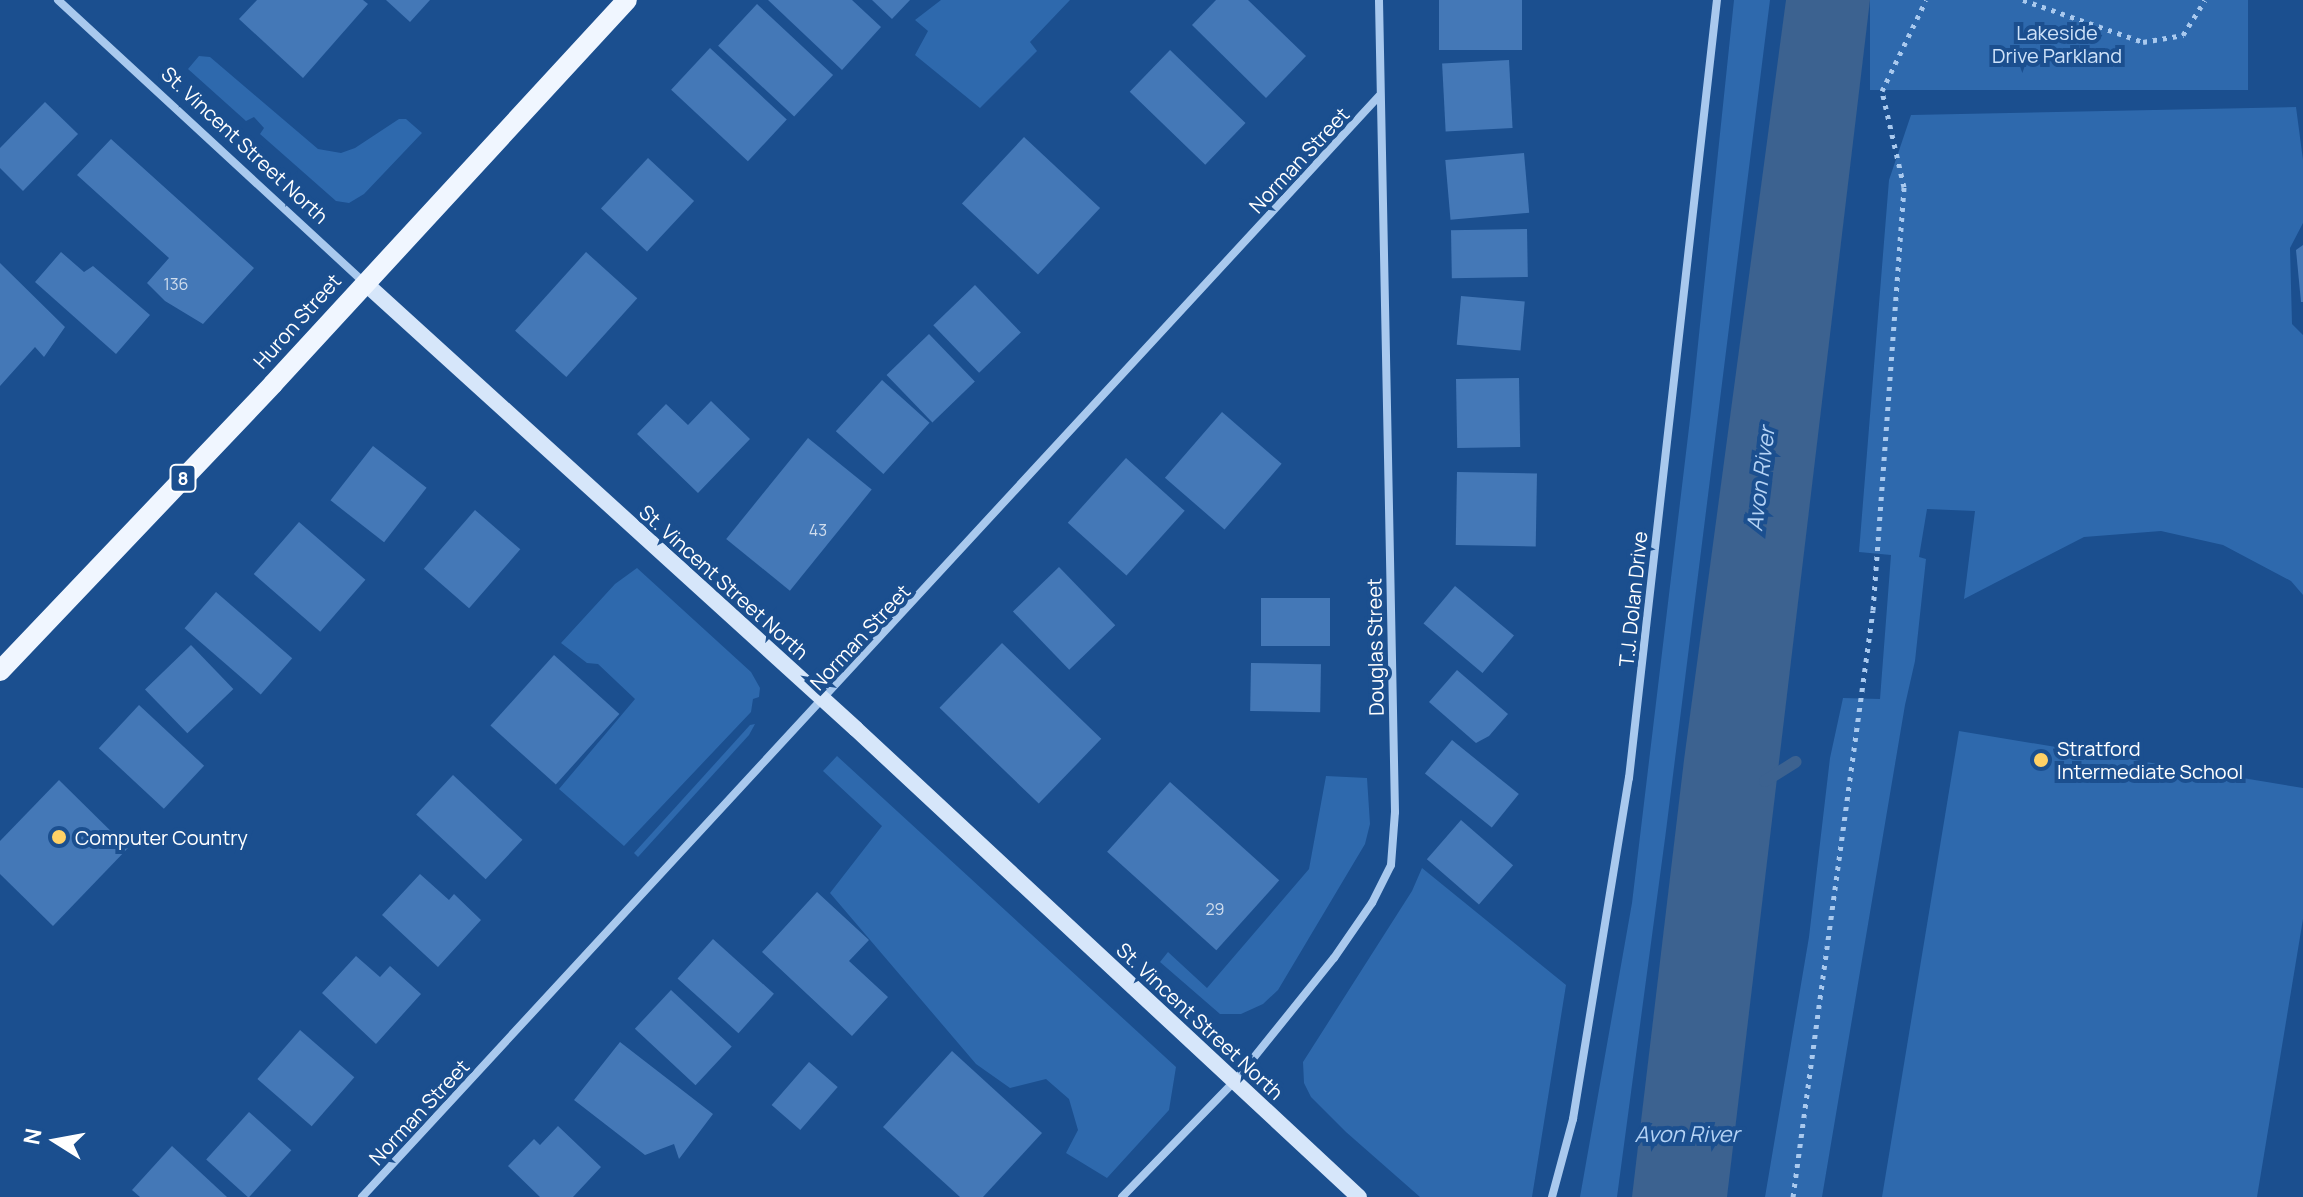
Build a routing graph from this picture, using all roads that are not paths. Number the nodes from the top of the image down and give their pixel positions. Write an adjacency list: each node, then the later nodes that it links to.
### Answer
1 (58, 0): 6 (street, St. Vincent Street North)
2 (627, 0): 6 (main road, Huron Street / 8)
3 (1379, 0): 5 (street, Douglas Street)
4 (1717, 0): 13 (street, T.J. Dolan Drive)
5 (1379, 96): 8 (street, Norman Street); 9 (street, Douglas Street)
6 (365, 283): 7 (main road, Huron Street / 8); 8 (street, St. Vincent Street North)
7 (0, 671)
8 (823, 699): 9 (street, St. Vincent Street North); 10 (street, Norman Street)
9 (1235, 1081): 11 (street, Douglas Street); 12 (street, St. Vincent Street North)
10 (362, 1197)
11 (1122, 1197)
12 (1359, 1197)
13 (1552, 1197)

